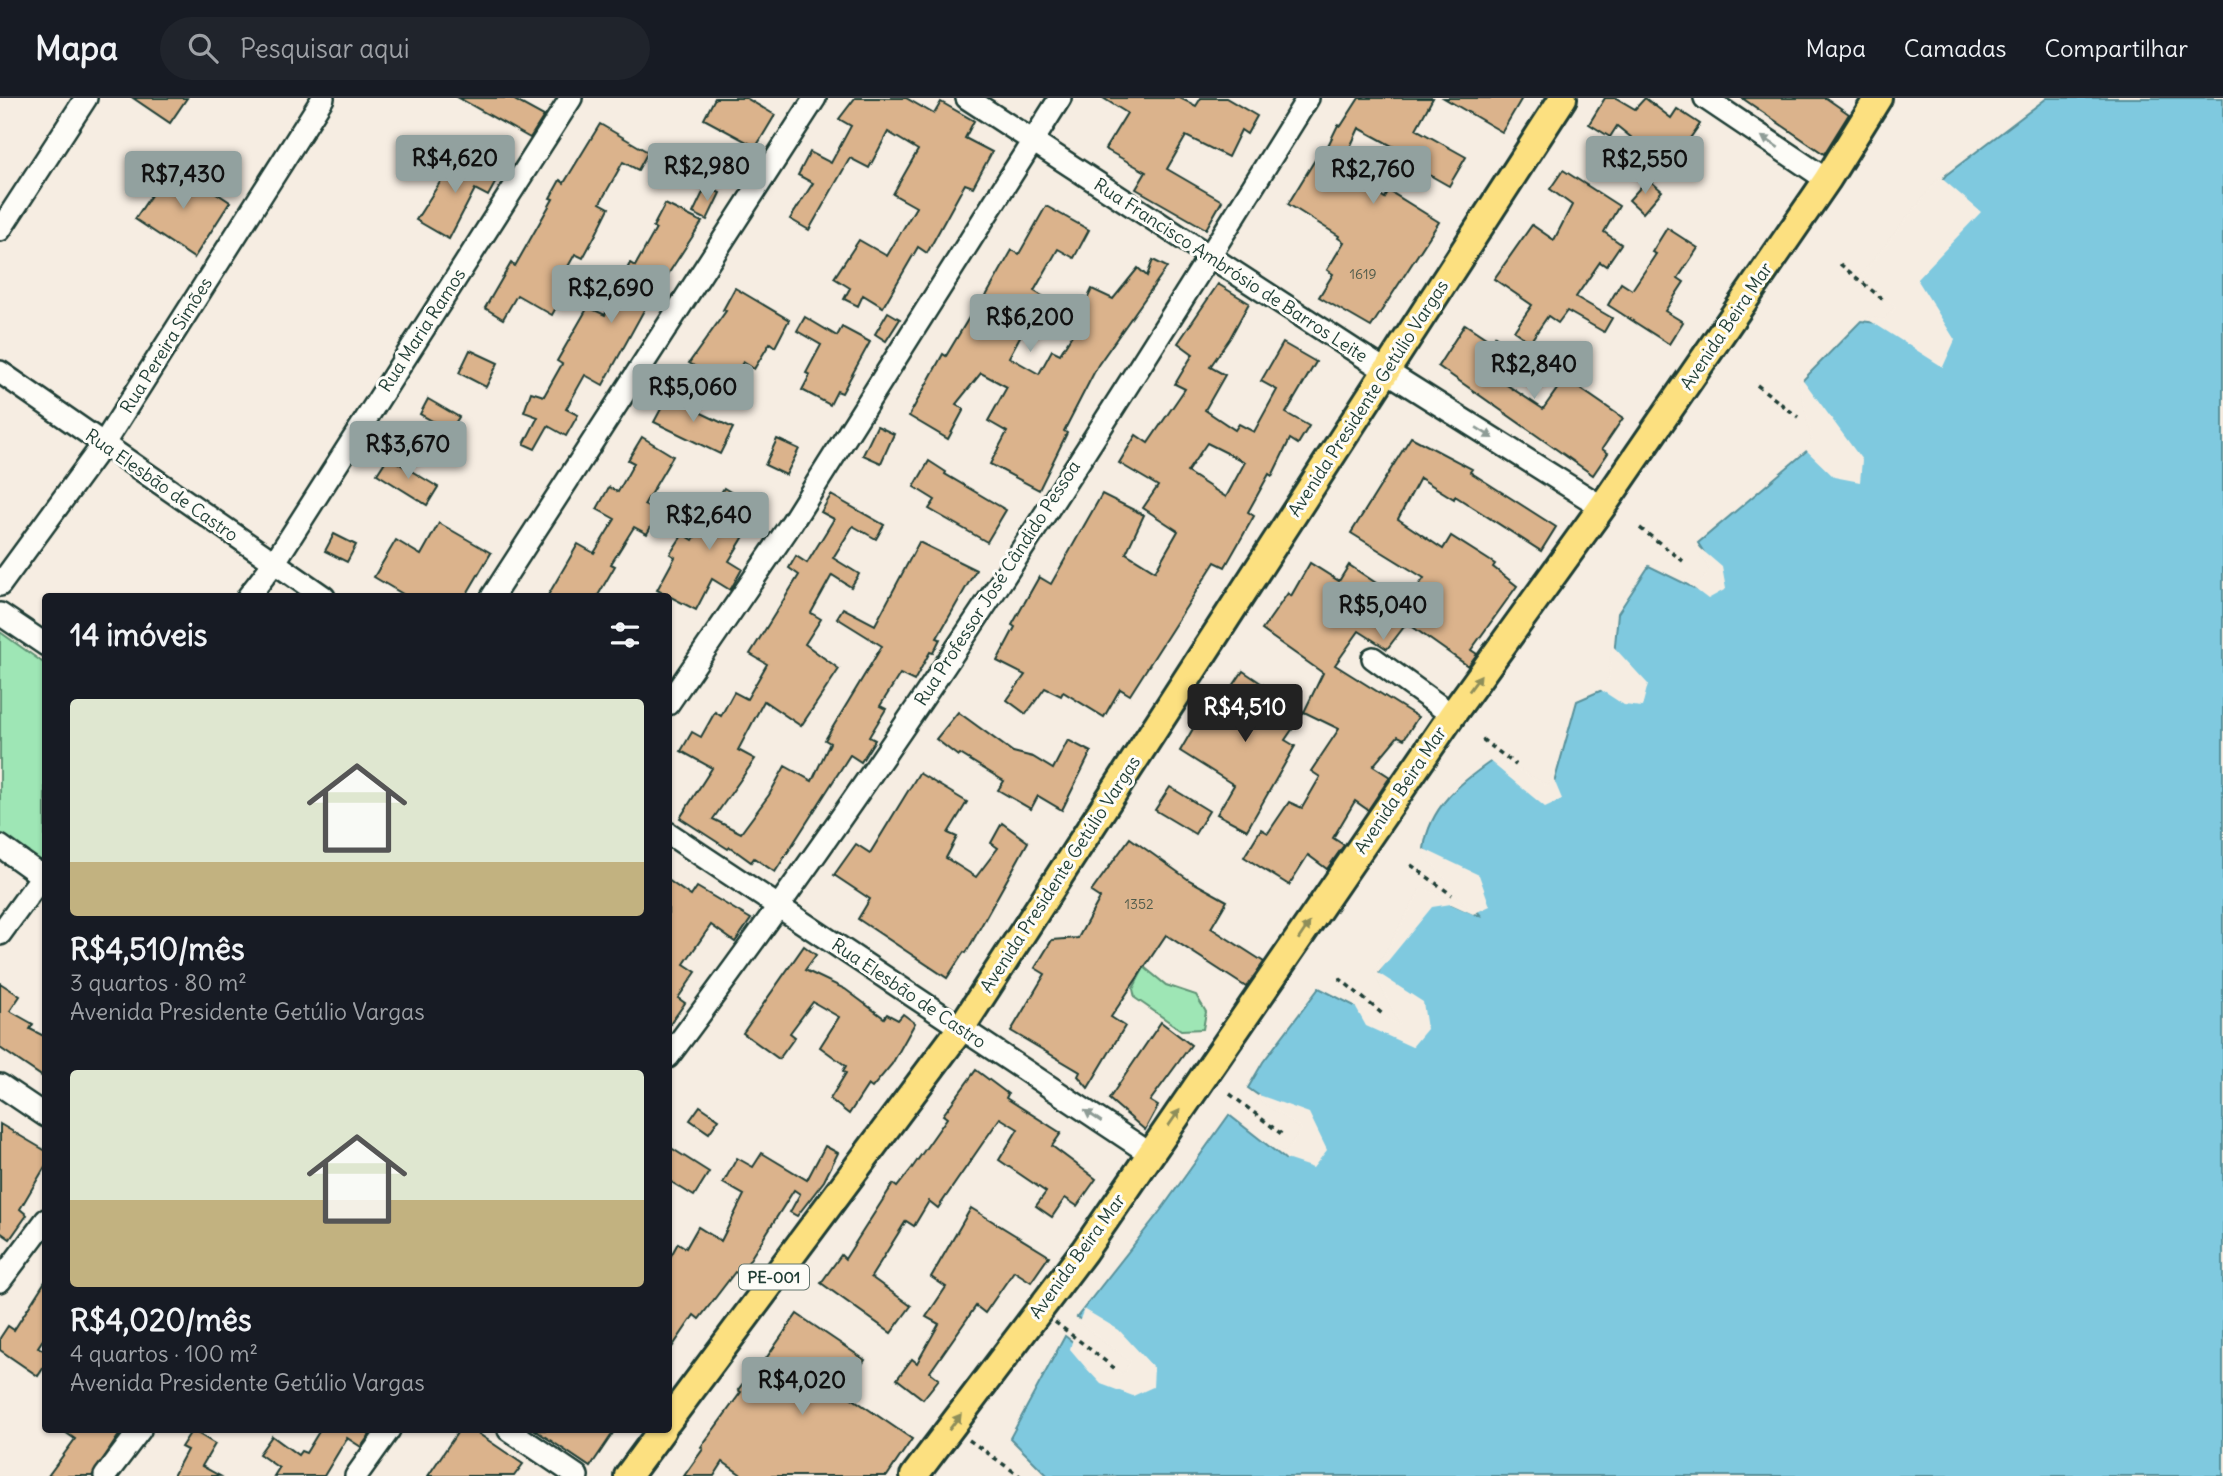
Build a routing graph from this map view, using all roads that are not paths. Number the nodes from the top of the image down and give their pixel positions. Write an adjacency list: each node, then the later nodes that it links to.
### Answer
1 (86, 98): 13 (street)
2 (323, 98): 17 (street, Rua Pereira Simões)
3 (571, 98): 19 (street, Rua Maria Ramos)
4 (815, 98): 23 (street)
5 (967, 98): 11 (street, Rua Francisco Ambrósio de Barros Leite)
6 (1060, 98): 11 (street)
7 (1308, 98): 14 (street, Rua Professor José Cândido Pessoa)
8 (1563, 98): 15 (main road, Avenida Presidente Getúlio Vargas / PE-001)
9 (1705, 98): 12 (street, one-way to 9)
10 (1878, 98): 12 (main road, Avenida Beira Mar)
11 (1032, 141): 14 (street, Rua Francisco Ambrósio de Barros Leite); 27 (street)
12 (1827, 180): 18 (main road, Avenida Beira Mar)
13 (0, 230)
14 (1211, 255): 15 (street, Rua Francisco Ambrósio de Barros Leite); 33 (street, Rua Professor José Cândido Pessoa)
15 (1386, 371): 18 (street, Rua Francisco Ambrósio de Barros Leite, one-way to 18); 35 (main road, Avenida Presidente Getúlio Vargas / PE-001)
16 (0, 372): 17 (street, Rua Elesbão de Castro)
17 (104, 443): 19 (street, Rua Elesbão de Castro); 20 (street, Rua Pereira Simões)
18 (1602, 507): 28 (main road, Avenida Beira Mar, one-way to 18)
19 (274, 563): 21 (street, Rua Maria Ramos); 22 (street, Rua Elesbão de Castro)
20 (0, 585)
21 (251, 593)
22 (318, 593)
23 (495, 593)
24 (0, 614): 25 (street)
25 (42, 642)
26 (1373, 658): 28 (street)
27 (672, 698)
28 (1452, 715): 39 (main road, Avenida Beira Mar, one-way to 28)
29 (672, 836): 33 (street, Rua Elesbão de Castro)
30 (0, 846): 31 (street)
31 (42, 874)
32 (42, 878): 34 (street)
33 (780, 907): 35 (street, Rua Elesbão de Castro); 36 (street, Rua Professor José Cândido Pessoa)
34 (0, 934)
35 (961, 1028): 39 (street, Rua Elesbão de Castro, one-way to 35); 42 (main road, Avenida Presidente Getúlio Vargas / PE-001)
36 (672, 1051)
37 (0, 1085): 38 (street)
38 (42, 1113)
39 (1149, 1153): 51 (main road, Avenida Beira Mar, one-way to 39)
40 (42, 1225): 41 (street)
41 (0, 1281)
42 (672, 1416)
43 (138, 1433): 47 (street)
44 (387, 1433): 48 (street)
45 (513, 1433): 49 (street)
46 (660, 1433): 50 (main road)
47 (105, 1476)
48 (356, 1476)
49 (577, 1476)
50 (628, 1476)
51 (914, 1476)

